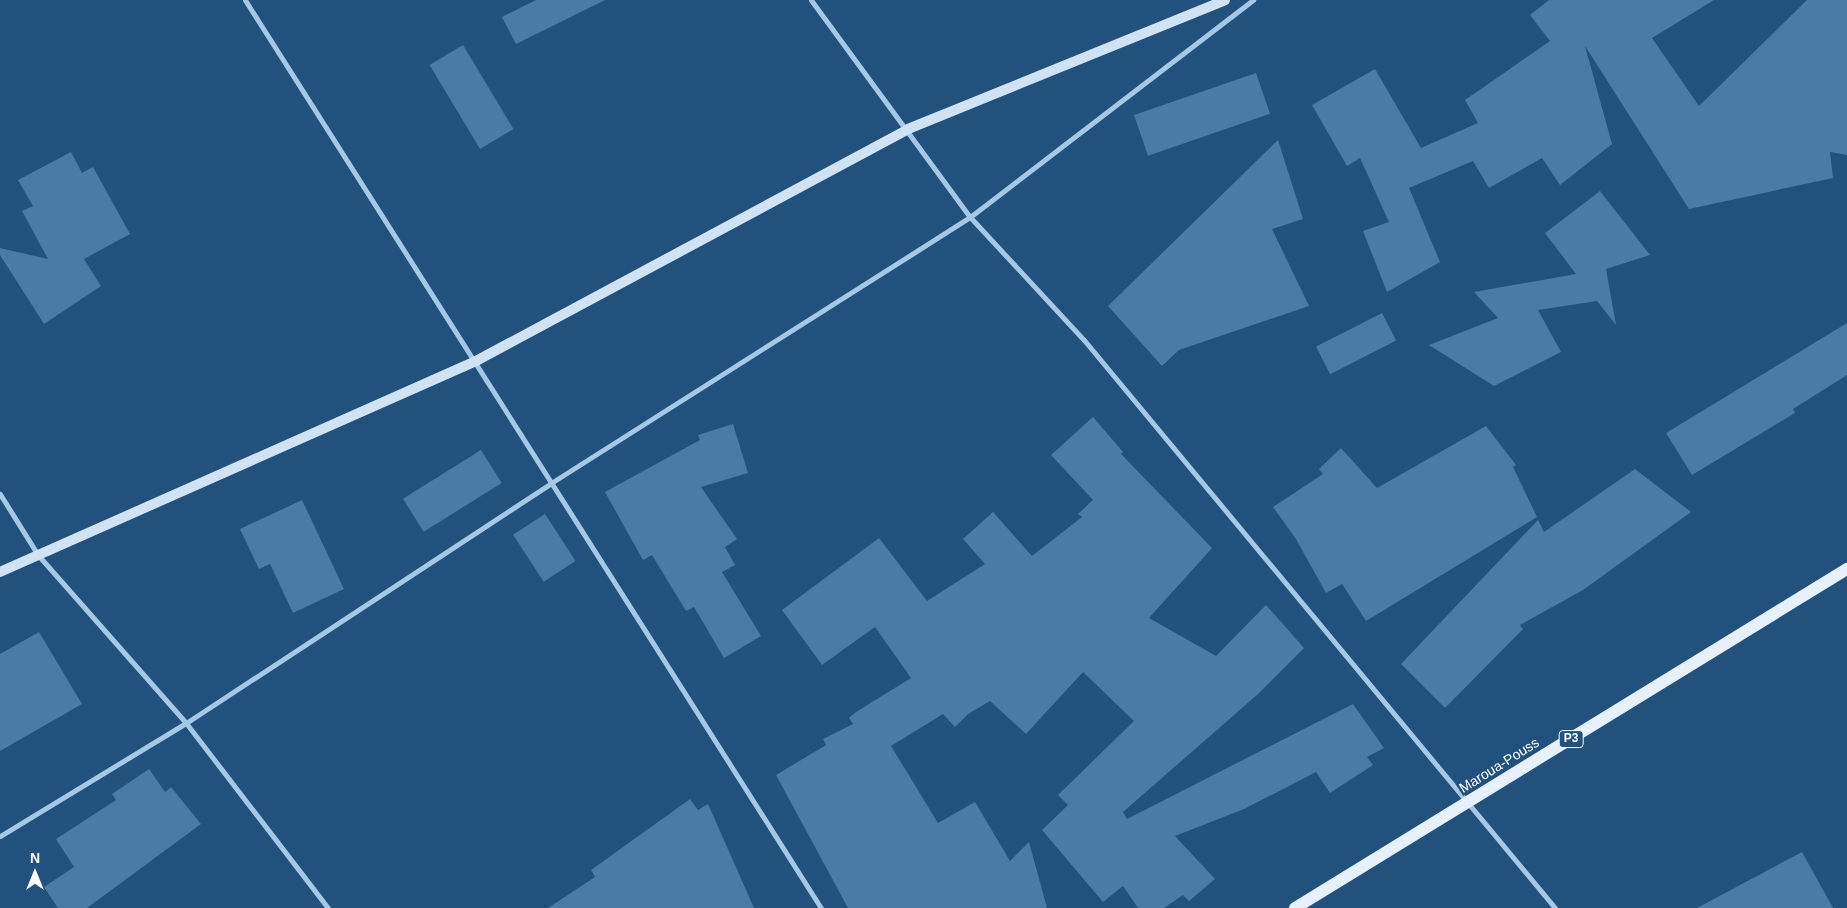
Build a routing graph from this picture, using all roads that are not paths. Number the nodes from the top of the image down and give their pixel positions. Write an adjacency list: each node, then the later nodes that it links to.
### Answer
1 (245, 0): 7 (street)
2 (811, 0): 5 (street)
3 (1225, 0): 5 (main road)
4 (1253, 0): 6 (street)
5 (908, 128): 6 (street); 7 (main road)
6 (970, 217): 8 (street); 14 (street)
7 (476, 362): 8 (street); 10 (main road)
8 (551, 483): 13 (street); 17 (street)
9 (0, 494): 10 (street)
10 (38, 555): 12 (main road); 13 (street)
11 (1847, 569): 14 (main road, Maroua-Pouss / P3)
12 (0, 572)
13 (186, 723): 15 (street); 16 (street)
14 (1466, 803): 18 (main road, Maroua-Pouss / P3); 19 (street)
15 (0, 836)
16 (328, 908)
17 (821, 908)
18 (1295, 908)
19 (1555, 908)

